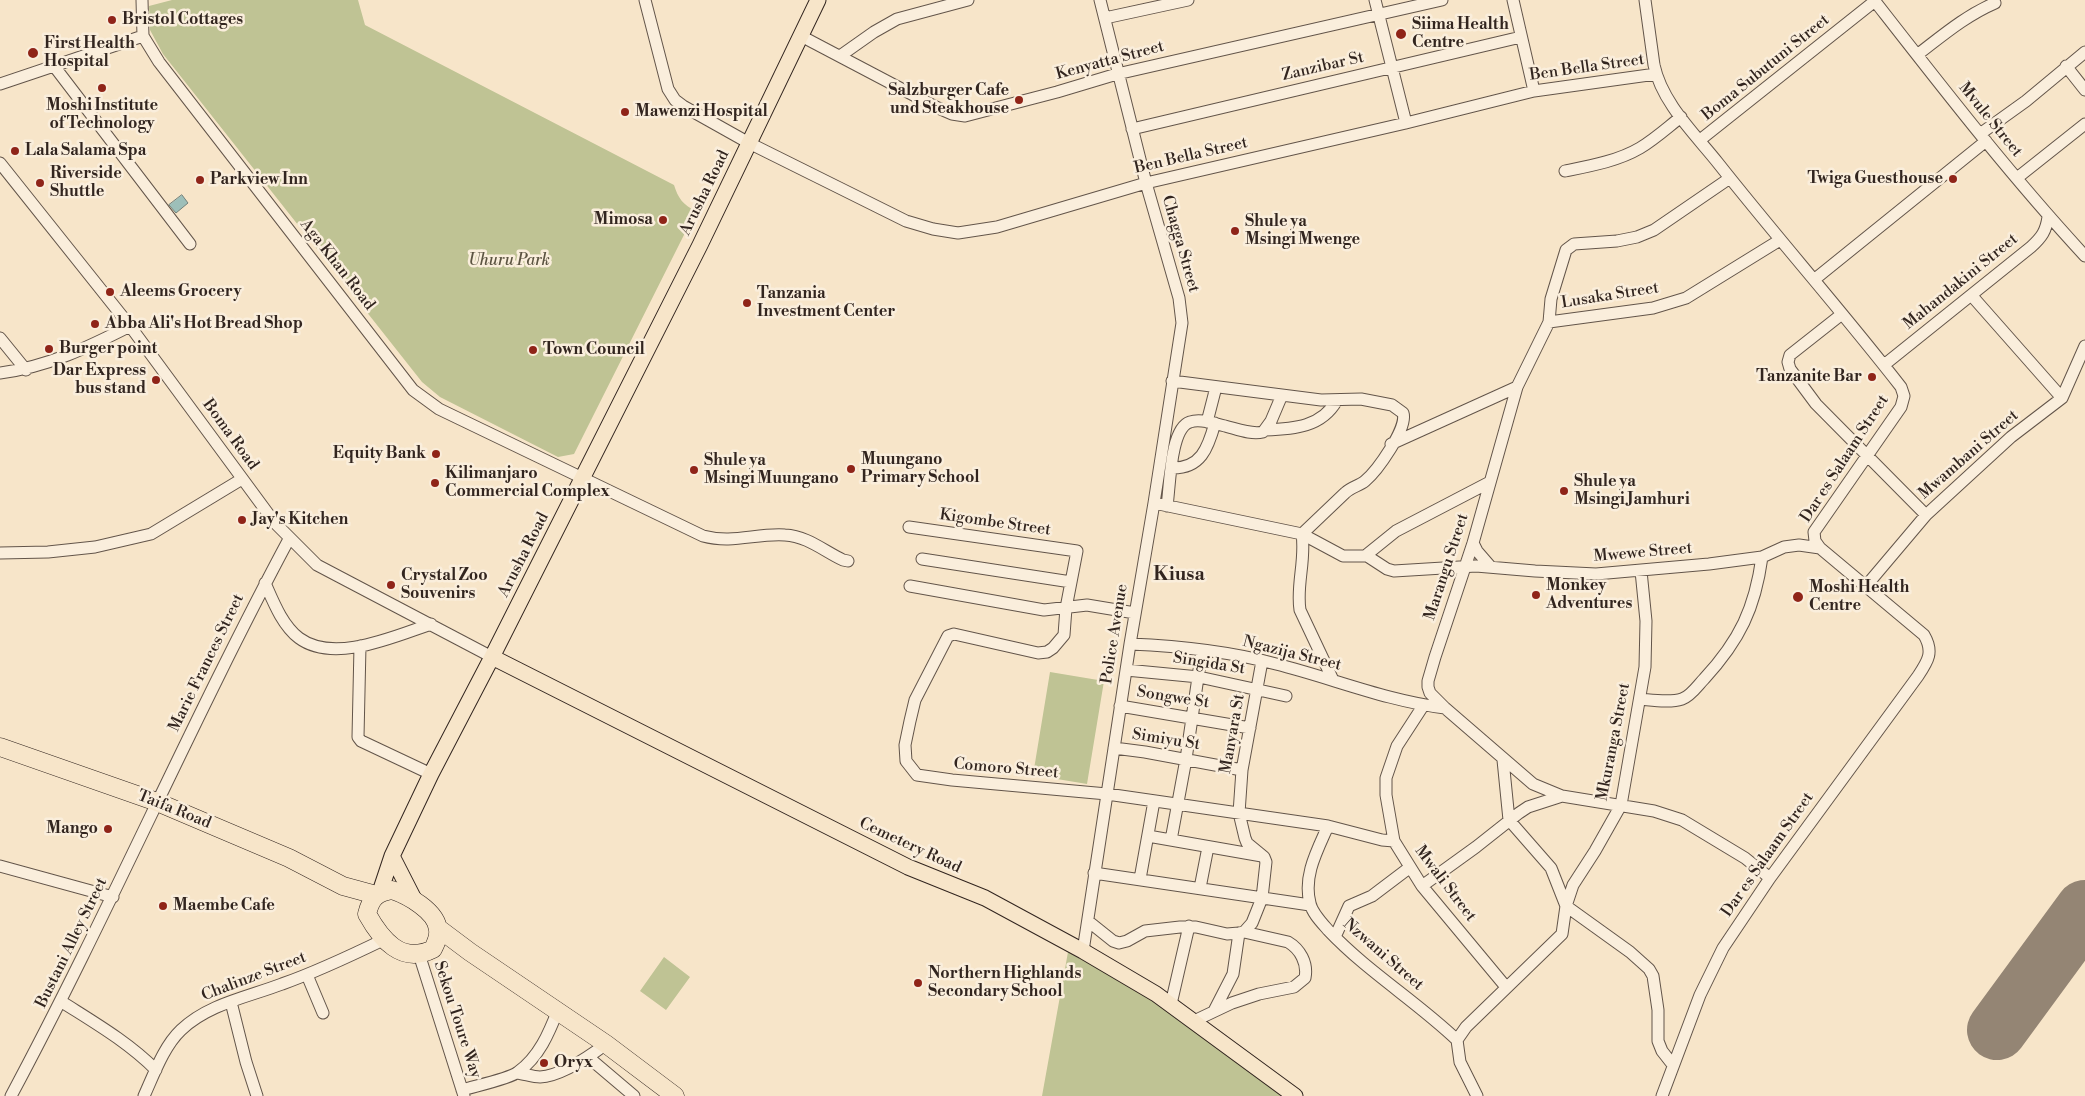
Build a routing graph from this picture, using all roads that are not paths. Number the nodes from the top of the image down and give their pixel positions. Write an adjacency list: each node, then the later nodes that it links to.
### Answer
1 (142, 0): 15 (street)
2 (645, 0): 35 (street, Ben Bella Street)
3 (818, 0): 16 (main road, Arusha Road)
4 (968, 0): 19 (street)
5 (1100, 0): 14 (street, Chagga Street)
6 (1188, 0): 14 (street)
7 (1375, 0): 13 (street)
8 (1442, 0): 13 (street, Kenyatta Street)
9 (1513, 0): 17 (street)
10 (1645, 0): 24 (street, Dar es Salaam Street)
11 (1874, 1): 20 (street, Mvule Street); 34 (street, Boma Subutuni Street)
12 (1995, 4): 20 (street)
13 (1378, 14): 23 (street); 25 (street, Kenyatta Street)
14 (1106, 18): 25 (street, Chagga Street)
15 (143, 36): 21 (street); 67 (street, Aga Khan Road)
16 (801, 36): 19 (street, Kenyatta Street); 35 (main road, Arusha Road)
17 (1520, 37): 23 (street, Zanzibar St); 27 (street)
18 (2085, 52): 22 (street)
19 (840, 56): 25 (street, Kenyatta Street)
20 (1917, 56): 33 (street, Mvule Street)
21 (54, 66): 26 (street); 43 (street)
22 (2066, 66): 28 (street); 33 (street)
23 (1392, 68): 30 (street); 32 (street, Zanzibar St)
24 (1655, 70): 27 (street, Ben Bella Street); 29 (street, Dar es Salaam Street)
25 (1117, 74): 32 (street, Chagga Street)
26 (0, 84)
27 (1534, 90): 30 (street, Ben Bella Street)
28 (2085, 90)
29 (1681, 117): 34 (street, Dar es Salaam Street); 37 (street)
30 (1406, 124): 40 (street, Ben Bella Street)
31 (2085, 124): 39 (street)
32 (1132, 129): 40 (street, Chagga Street)
33 (1983, 137): 39 (street, Mvule Street); 45 (street)
34 (1700, 140): 38 (street, Dar es Salaam Street)
35 (750, 143): 40 (street, Ben Bella Street); 67 (main road, Arusha Road)
36 (0, 163): 50 (street, Boma Road)
37 (1565, 171)
38 (1730, 178): 42 (street, Dar es Salaam Street); 48 (street, Marangu Street)
39 (2017, 178): 41 (street, Mvule Street)
40 (1146, 183): 49 (street, Chagga Street)
41 (2048, 217): 44 (street, Mvule Street); 46 (street, Mahandakini Street)
42 (1780, 240): 45 (street, Dar es Salaam Street); 48 (street, Lusaka Street)
43 (190, 244)
44 (2085, 256)
45 (1815, 279): 47 (street, Dar es Salaam Street)
46 (1972, 296): 53 (street, Mahandakini Street); 60 (street)
47 (1842, 314): 53 (street, Dar es Salaam Street); 65 (street)
48 (1549, 322): 58 (street, Marangu Street)
49 (1182, 323): 56 (street, Police Avenue)
50 (130, 326): 54 (street); 68 (street, Boma Road)
51 (0, 338): 54 (street)
52 (2085, 346): 60 (street, Mwambani Street)
53 (1884, 366): 65 (street, Dar es Salaam Street)
54 (26, 370): 55 (street)
55 (0, 373)
56 (1172, 381): 57 (street); 70 (street, Police Avenue)
57 (1216, 387): 59 (street); 62 (street)
58 (1518, 387): 64 (street); 69 (street, Marangu Street)
59 (1282, 394): 61 (street); 63 (street)
60 (2062, 398): 72 (street, Mwambani Street)
61 (1337, 400): 63 (street); 64 (street)
62 (1211, 423): 63 (street); 66 (street); 66 (street)
63 (1265, 430)
64 (1392, 444): 74 (street)
65 (1868, 456): 72 (street); 77 (street, Dar es Salaam Street)
66 (1172, 468): 71 (street)
67 (582, 477): 82 (street); 96 (main road, Arusha Road)
68 (242, 478): 75 (street, Boma Road); 78 (street)
69 (1490, 482): 76 (street, Marangu Street); 79 (street)
70 (1154, 503): 71 (street); 91 (street, Police Avenue)
71 (1168, 506): 74 (street)
72 (1926, 515): 89 (street, Mwambani Street)
73 (909, 527): 87 (street, Kigombe Street)
74 (1302, 534): 79 (street); 100 (street)
75 (289, 539): 86 (street, Marie Frances Street); 92 (street, Boma Road)
76 (1474, 544): 83 (street, Marangu Street); 84 (street)
77 (1820, 548): 80 (street, Mwewe Street); 89 (street, Dar es Salaam Street)
78 (0, 553)
79 (1365, 556): 83 (street, Mwewe Street)
80 (1762, 557): 85 (street, Mwewe Street); 103 (street)
81 (922, 559): 87 (street)
82 (848, 561)
83 (1466, 566): 84 (street, Mwewe Street); 106 (street, Marangu Street)
84 (1490, 566): 85 (street, Mwewe Street)
85 (1641, 571): 103 (street, Mkuranga Street)
86 (265, 582): 94 (street); 118 (street, Marie Frances Street)
87 (1071, 582): 90 (street)
88 (910, 586): 90 (street)
89 (1866, 586): 133 (street, Dar es Salaam Street)
90 (1066, 608): 91 (street); 115 (street, Comoro Street)
91 (1135, 612): 93 (street, Police Avenue)
92 (431, 624): 94 (street); 96 (street, Boma Road)
93 (1130, 644): 95 (street, Ngazija Street); 98 (street, Police Avenue)
94 (360, 646): 114 (street)
95 (1202, 650): 97 (street, Ngazija Street); 99 (street)
96 (492, 657): 114 (main road, Arusha Road); 151 (main road, Cemetery Road)
97 (1262, 661): 100 (street, Ngazija Street); 101 (street, Manyara St)
98 (1126, 670): 99 (street, Singida St); 104 (street, Police Avenue)
99 (1199, 677): 101 (street, Singida St); 107 (street)
100 (1333, 680): 105 (street, Ngazija Street)
101 (1257, 689): 102 (street, Singida St); 108 (street, Manyara St)
102 (1286, 696)
103 (1640, 700): 120 (street, Mkuranga Street)
104 (1120, 706): 107 (street, Songwe St); 110 (street, Police Avenue)
105 (1423, 706): 106 (street, Ngazija Street); 126 (street, Mwali Street)
106 (1444, 708): 112 (street, Marangu Street)
107 (1193, 718): 108 (street, Songwe St); 111 (street)
108 (1250, 728): 113 (street, Manyara St)
109 (0, 747): 118 (highway, Taifa Road)
110 (1114, 748): 111 (street, Simiyu St); 115 (street, Police Avenue)
111 (1186, 759): 113 (street, Simiyu St); 119 (street)
112 (1503, 760): 116 (street, Marangu Street); 122 (street)
113 (1242, 770): 121 (street, Manyara St)
114 (432, 774): 128 (main road, Arusha Road)
115 (1107, 794): 117 (street, Comoro Street); 132 (street, Police Avenue)
116 (1562, 796): 120 (street, Marangu Street); 122 (street)
117 (1154, 801): 119 (street, Comoro Street); 124 (street)
118 (157, 802): 135 (highway, Taifa Road); 139 (street, Bustani Alley Street)
119 (1176, 804): 121 (street, Comoro Street); 125 (street)
120 (1621, 805): 133 (street, Marangu Street); 143 (street, Mkuranga Street)
121 (1238, 813): 123 (street, Comoro Street); 129 (street)
122 (1509, 820): 136 (street); 143 (street)
123 (1328, 826): 126 (street, Comoro Street); 142 (street)
124 (1148, 836): 125 (street); 134 (street)
125 (1171, 840): 127 (street)
126 (1394, 841): 131 (street, Mwali Street)
127 (1208, 847): 129 (street); 137 (street)
128 (392, 856): 138 (main road, Arusha Road); 141 (main road)
129 (1264, 856): 140 (street)
130 (0, 866): 139 (street)
131 (1410, 868): 136 (street, Mwali Street); 149 (street)
132 (1094, 873): 134 (street); 145 (street, Police Avenue)
133 (1770, 878): 166 (street, Dar es Salaam Street)
134 (1140, 879): 137 (street)
135 (343, 886): 138 (highway, Taifa Road); 144 (highway, Taifa Road)
136 (1422, 886): 155 (street, Mwali Street)
137 (1200, 888): 140 (street)
138 (378, 894): 141 (highway); 144 (highway)
139 (112, 897): 156 (street, Bustani Alley Street)
140 (1262, 898): 142 (street); 148 (street)
141 (415, 901): 147 (highway)
142 (1310, 905): 149 (street, Nzwani Street)
143 (1566, 906): 155 (street, Mkuranga Street); 166 (street)
144 (367, 914): 150 (highway)
145 (1088, 921): 146 (street); 151 (street, Police Avenue)
146 (1189, 926): 148 (street); 158 (street)
147 (438, 928): 152 (highway); 153 (highway)
148 (1242, 933): 160 (street); 160 (street)
149 (1335, 937): 163 (street, Nzwani Street)
150 (383, 940): 152 (highway); 154 (street, Chalinze Street)
151 (1083, 951): 158 (main road, Cemetery Road)
152 (426, 952): 153 (highway); 169 (street, Sekou Toure Way)
153 (470, 952): 159 (highway)
154 (307, 974): 157 (street, Chalinze Street); 161 (street)
155 (1506, 987): 163 (street, Mkuranga Street)
156 (62, 1002): 167 (street); 170 (street, Bustani Alley Street)
157 (231, 1002): 167 (street, Chalinze Street); 172 (street)
158 (1171, 1004): 162 (main road, Cemetery Road)
159 (558, 1010): 164 (highway); 168 (street)
160 (1214, 1011): 162 (street)
161 (323, 1013)
162 (1194, 1021): 175 (main road, Cemetery Road)
163 (1456, 1040): 176 (street)
164 (606, 1044): 165 (street); 174 (highway)
165 (588, 1058): 168 (street); 173 (street)
166 (1673, 1065): 177 (street, Dar es Salaam Street)
167 (156, 1070): 171 (street, Chalinze Street)
168 (517, 1073): 169 (street)
169 (463, 1093)
170 (11, 1096)
171 (144, 1096)
172 (257, 1096)
173 (634, 1096)
174 (675, 1096)
175 (1295, 1096)
176 (1477, 1096)
177 (1662, 1096)

